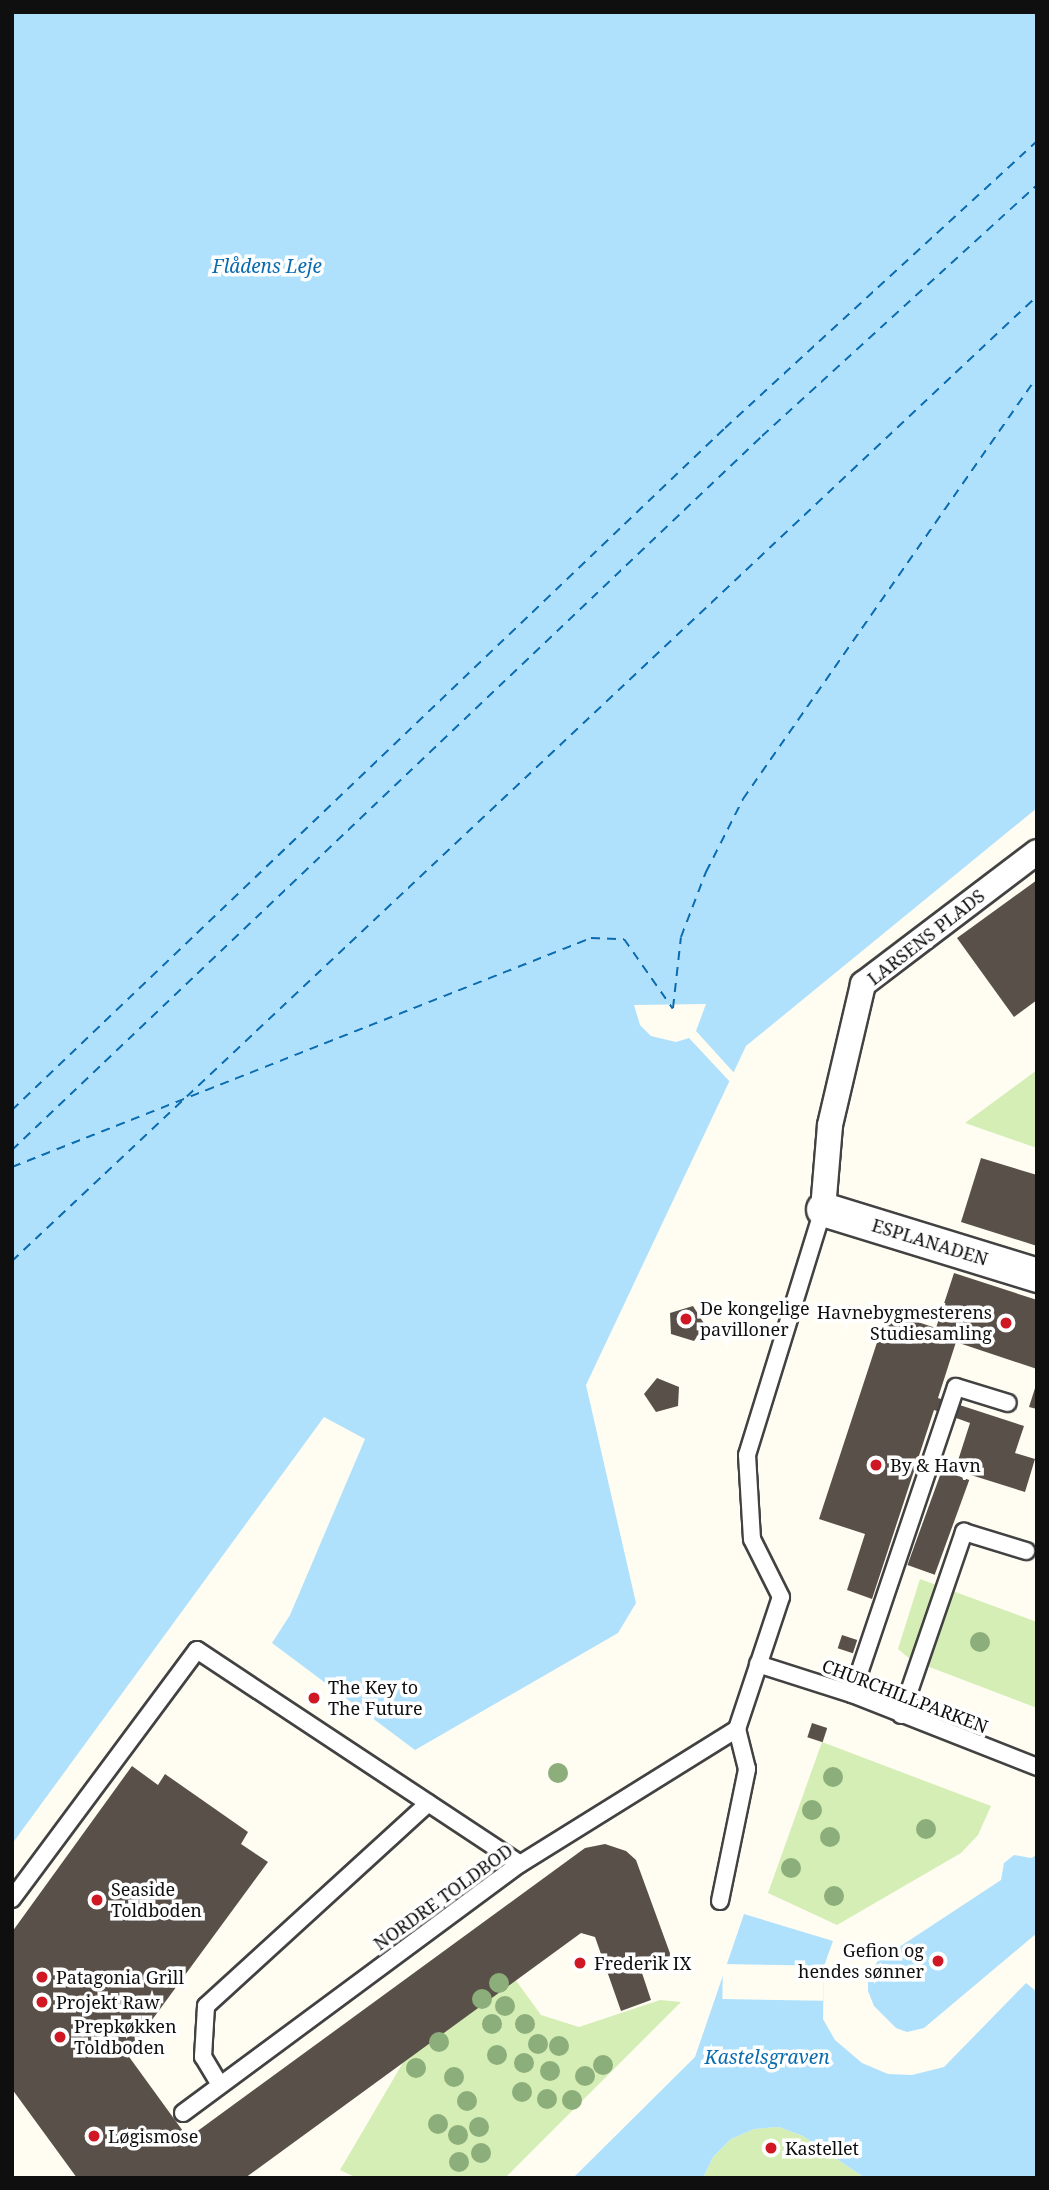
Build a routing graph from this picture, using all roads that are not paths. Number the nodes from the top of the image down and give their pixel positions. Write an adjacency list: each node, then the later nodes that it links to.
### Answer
1 (1037, 852): 2 (street, LARSENS PLADS)
2 (823, 1209): 3 (street, ESPLANADEN); 6 (lane)
3 (1037, 1275)
4 (1009, 1403): 7 (lane)
5 (1026, 1550): 8 (lane)
6 (758, 1664): 7 (lane, CHURCHILLPARKEN); 9 (lane)
7 (852, 1694): 8 (lane, CHURCHILLPARKEN)
8 (901, 1715): 10 (lane, CHURCHILLPARKEN)
9 (737, 1729): 12 (lane, NORDRE TOLDBOD); 14 (lane)
10 (1037, 1767)
11 (428, 1804): 12 (lane); 13 (lane); 15 (lane)
12 (520, 1864): 15 (lane, NORDRE TOLDBOD)
13 (12, 1899)
14 (720, 1901)
15 (219, 2085): 16 (lane, NORDRE TOLDBOD)
16 (183, 2113)

